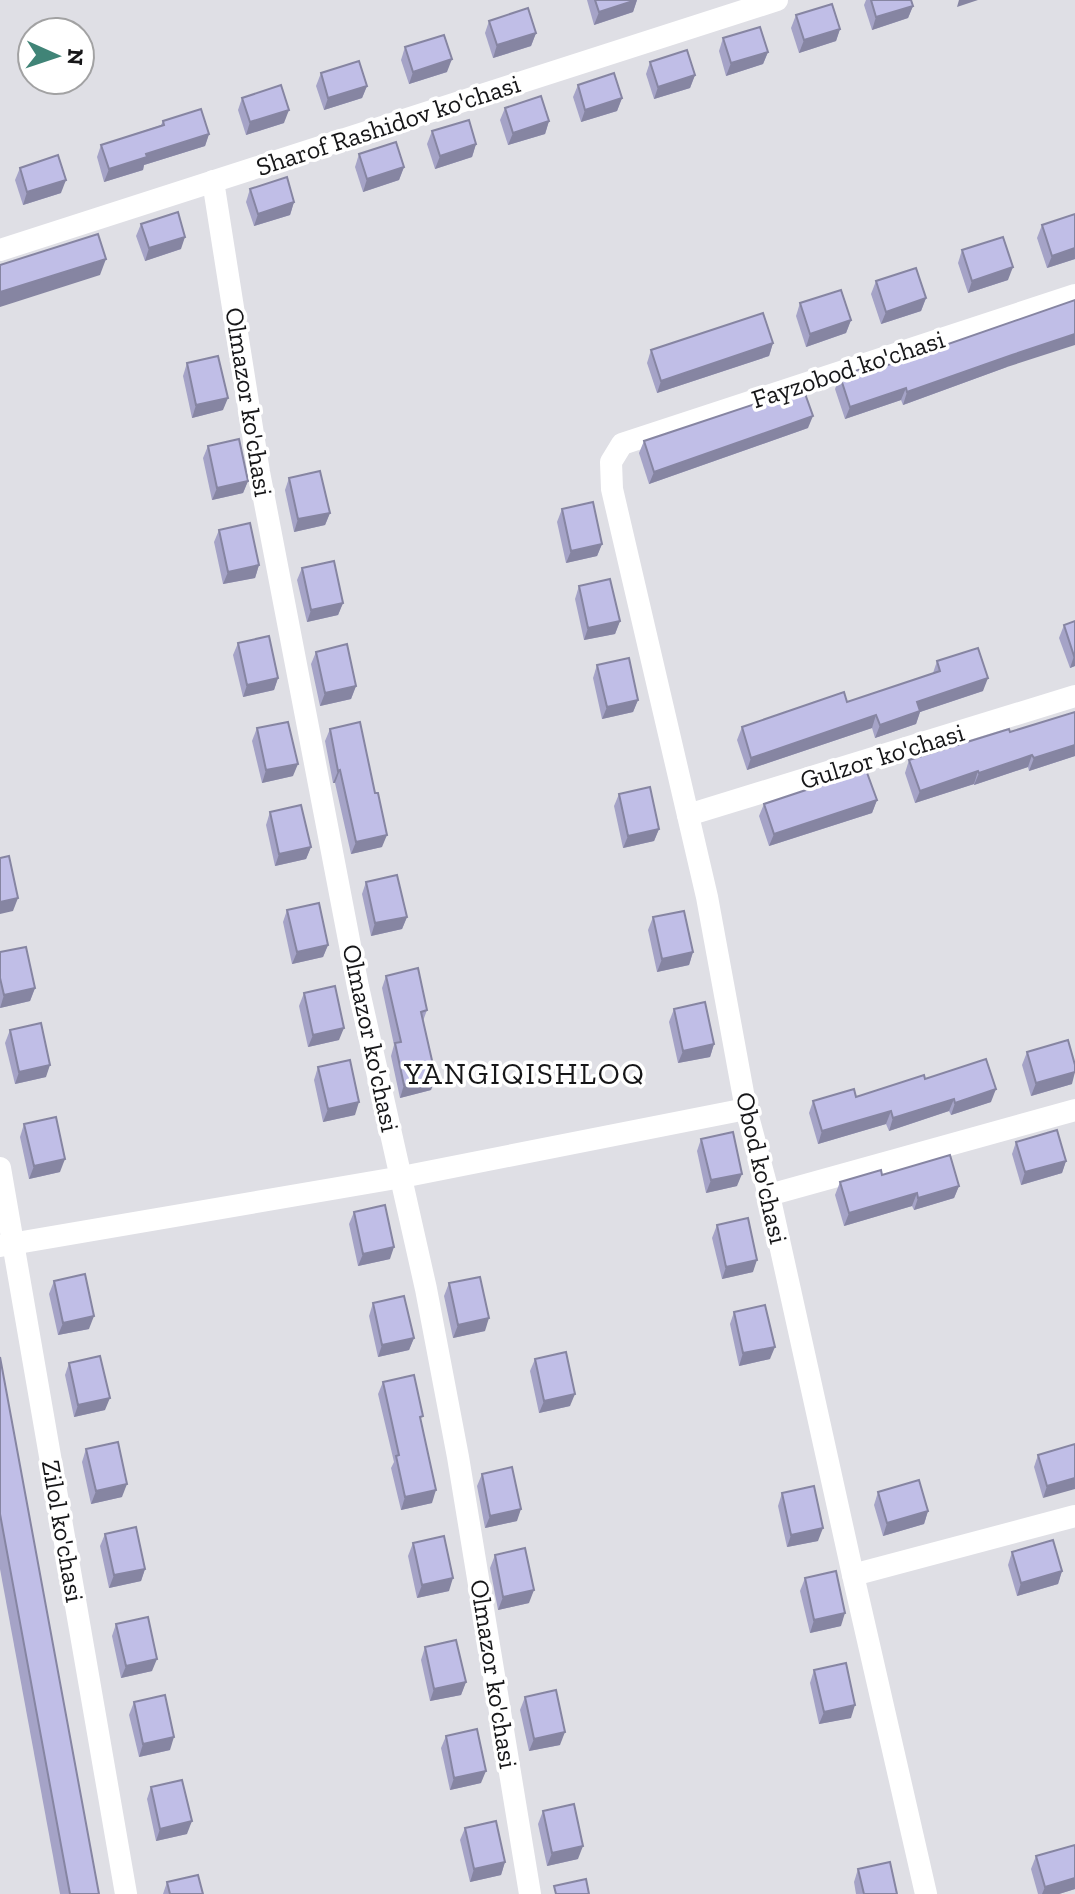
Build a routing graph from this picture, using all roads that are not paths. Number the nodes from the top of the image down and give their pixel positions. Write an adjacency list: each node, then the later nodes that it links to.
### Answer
1 (777, 0): 2 (street, Sharof Rashidov ko'chasi)
2 (213, 181): 3 (street, Sharof Rashidov ko'chasi); 11 (street, Olmazor ko'chasi)
3 (0, 250)
4 (1075, 295): 5 (street, Fayzobod ko'chasi)
5 (622, 444): 7 (street, Obod ko'chasi)
6 (1075, 696): 7 (street, Gulzor ko'chasi)
7 (688, 815): 8 (street, Obod ko'chasi)
8 (746, 1109): 11 (street); 12 (street, Obod ko'chasi)
9 (1075, 1110): 12 (street)
10 (0, 1168): 13 (street, Zilol ko'chasi)
11 (402, 1177): 13 (street); 17 (street, Olmazor ko'chasi)
12 (769, 1195): 15 (street, Obod ko'chasi)
13 (6, 1245): 16 (street, Zilol ko'chasi)
14 (1075, 1516): 15 (street)
15 (853, 1575): 18 (street, Obod ko'chasi)
16 (126, 1894)
17 (530, 1894)
18 (926, 1894)

